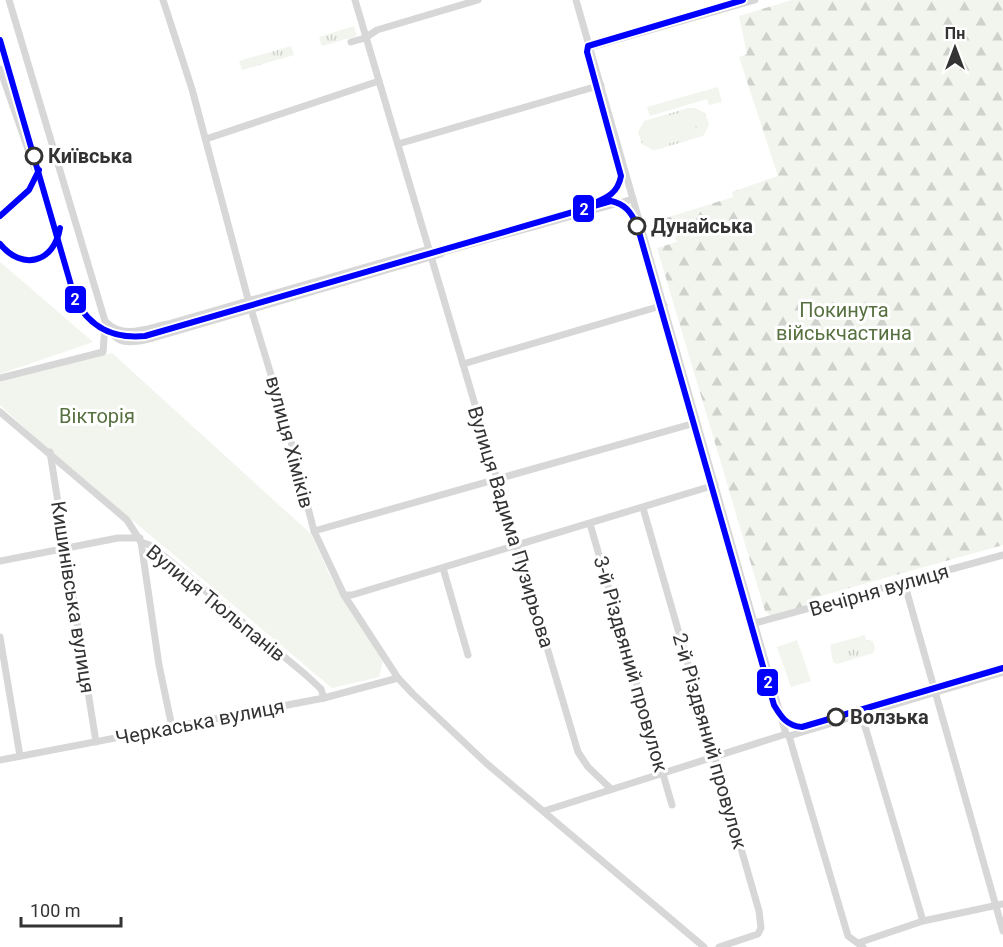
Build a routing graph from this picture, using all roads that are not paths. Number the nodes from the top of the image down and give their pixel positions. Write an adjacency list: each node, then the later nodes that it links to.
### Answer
1 (9, 0): 21 (street)
2 (163, 0): 13 (street, вулиця Хіміків)
3 (355, 0): 7 (street, Вулиця Вадима Пузирьова)
4 (478, 0): 7 (street)
5 (576, 0): 9 (street)
6 (755, 0): 9 (street)
7 (365, 38): 8 (street); 11 (street, Вулиця Вадима Пузирьова)
8 (351, 42)
9 (591, 47): 12 (street)
10 (0, 69): 15 (street)
11 (379, 81): 13 (street); 14 (street, Вулиця Вадима Пузирьова)
12 (601, 85): 14 (street); 16 (street)
13 (206, 139): 18 (street, вулиця Хіміків)
14 (398, 144): 17 (street, Вулиця Вадима Пузирьова)
15 (35, 170)
16 (633, 199): 17 (street); 19 (street)
17 (430, 252): 18 (street); 20 (street); 22 (street, Вулиця Вадима Пузирьова)
18 (248, 300): 20 (street, вулиця Хіміків); 21 (street)
19 (664, 305): 22 (street); 25 (street)
20 (251, 308): 21 (street); 31 (street, вулиця Хіміків)
21 (105, 321): 23 (street)
22 (463, 364): 27 (street, Вулиця Вадима Пузирьова)
23 (0, 378)
24 (0, 412): 26 (street, Вулиця Тюльпанів)
25 (695, 423): 27 (street); 28 (street)
26 (50, 452): 32 (street, Вулиця Тюльпанів); 34 (street, Кишинівська вулиця)
27 (496, 481): 31 (street); 33 (street, Вулиця Вадима Пузирьова)
28 (715, 485): 29 (street); 40 (street)
29 (643, 508): 30 (street); 53 (street, 2-й Різдвяний провулок)
30 (590, 524): 33 (street); 55 (street, 3-й Різдвяний провулок)
31 (314, 531): 39 (street, вулиця Хіміків)
32 (140, 540): 34 (street); 47 (street, Вулиця Тюльпанів); 49 (street)
33 (517, 546): 37 (street); 56 (street, Вулиця Вадима Пузирьова)
34 (64, 549): 36 (street); 51 (street, Кишинівська вулиця)
35 (1003, 555): 38 (street, Вечірня вулиця)
36 (0, 561)
37 (443, 568): 39 (street); 42 (street)
38 (904, 582): 40 (street, Вечірня вулиця); 46 (street)
39 (344, 594): 44 (street, вулиця Хіміків)
40 (755, 623): 50 (street)
41 (0, 637): 45 (street)
42 (468, 655)
43 (1003, 672): 46 (street)
44 (398, 678): 47 (street, Черкаська вулиця); 58 (street, вулиця Хіміків)
45 (4, 686): 52 (street)
46 (934, 691): 48 (street); 59 (street)
47 (324, 698): 49 (street, Черкаська вулиця)
48 (861, 713): 50 (street); 60 (street)
49 (172, 727): 51 (street, Черкаська вулиця)
50 (788, 735): 53 (street); 62 (street)
51 (96, 742): 52 (street, Черкаська вулиця)
52 (20, 756): 54 (street, Черкаська вулиця)
53 (715, 757): 55 (street); 64 (street, 2-й Різдвяний провулок)
54 (0, 760)
55 (662, 772): 56 (street); 57 (street, 3-й Різдвяний провулок)
56 (610, 788): 58 (street)
57 (672, 805)
58 (544, 811): 63 (street, вулиця Хіміків)
59 (999, 905): 60 (street); 61 (street)
60 (923, 921): 62 (street)
61 (1003, 931)
62 (860, 945)
63 (704, 947)
64 (719, 947)

